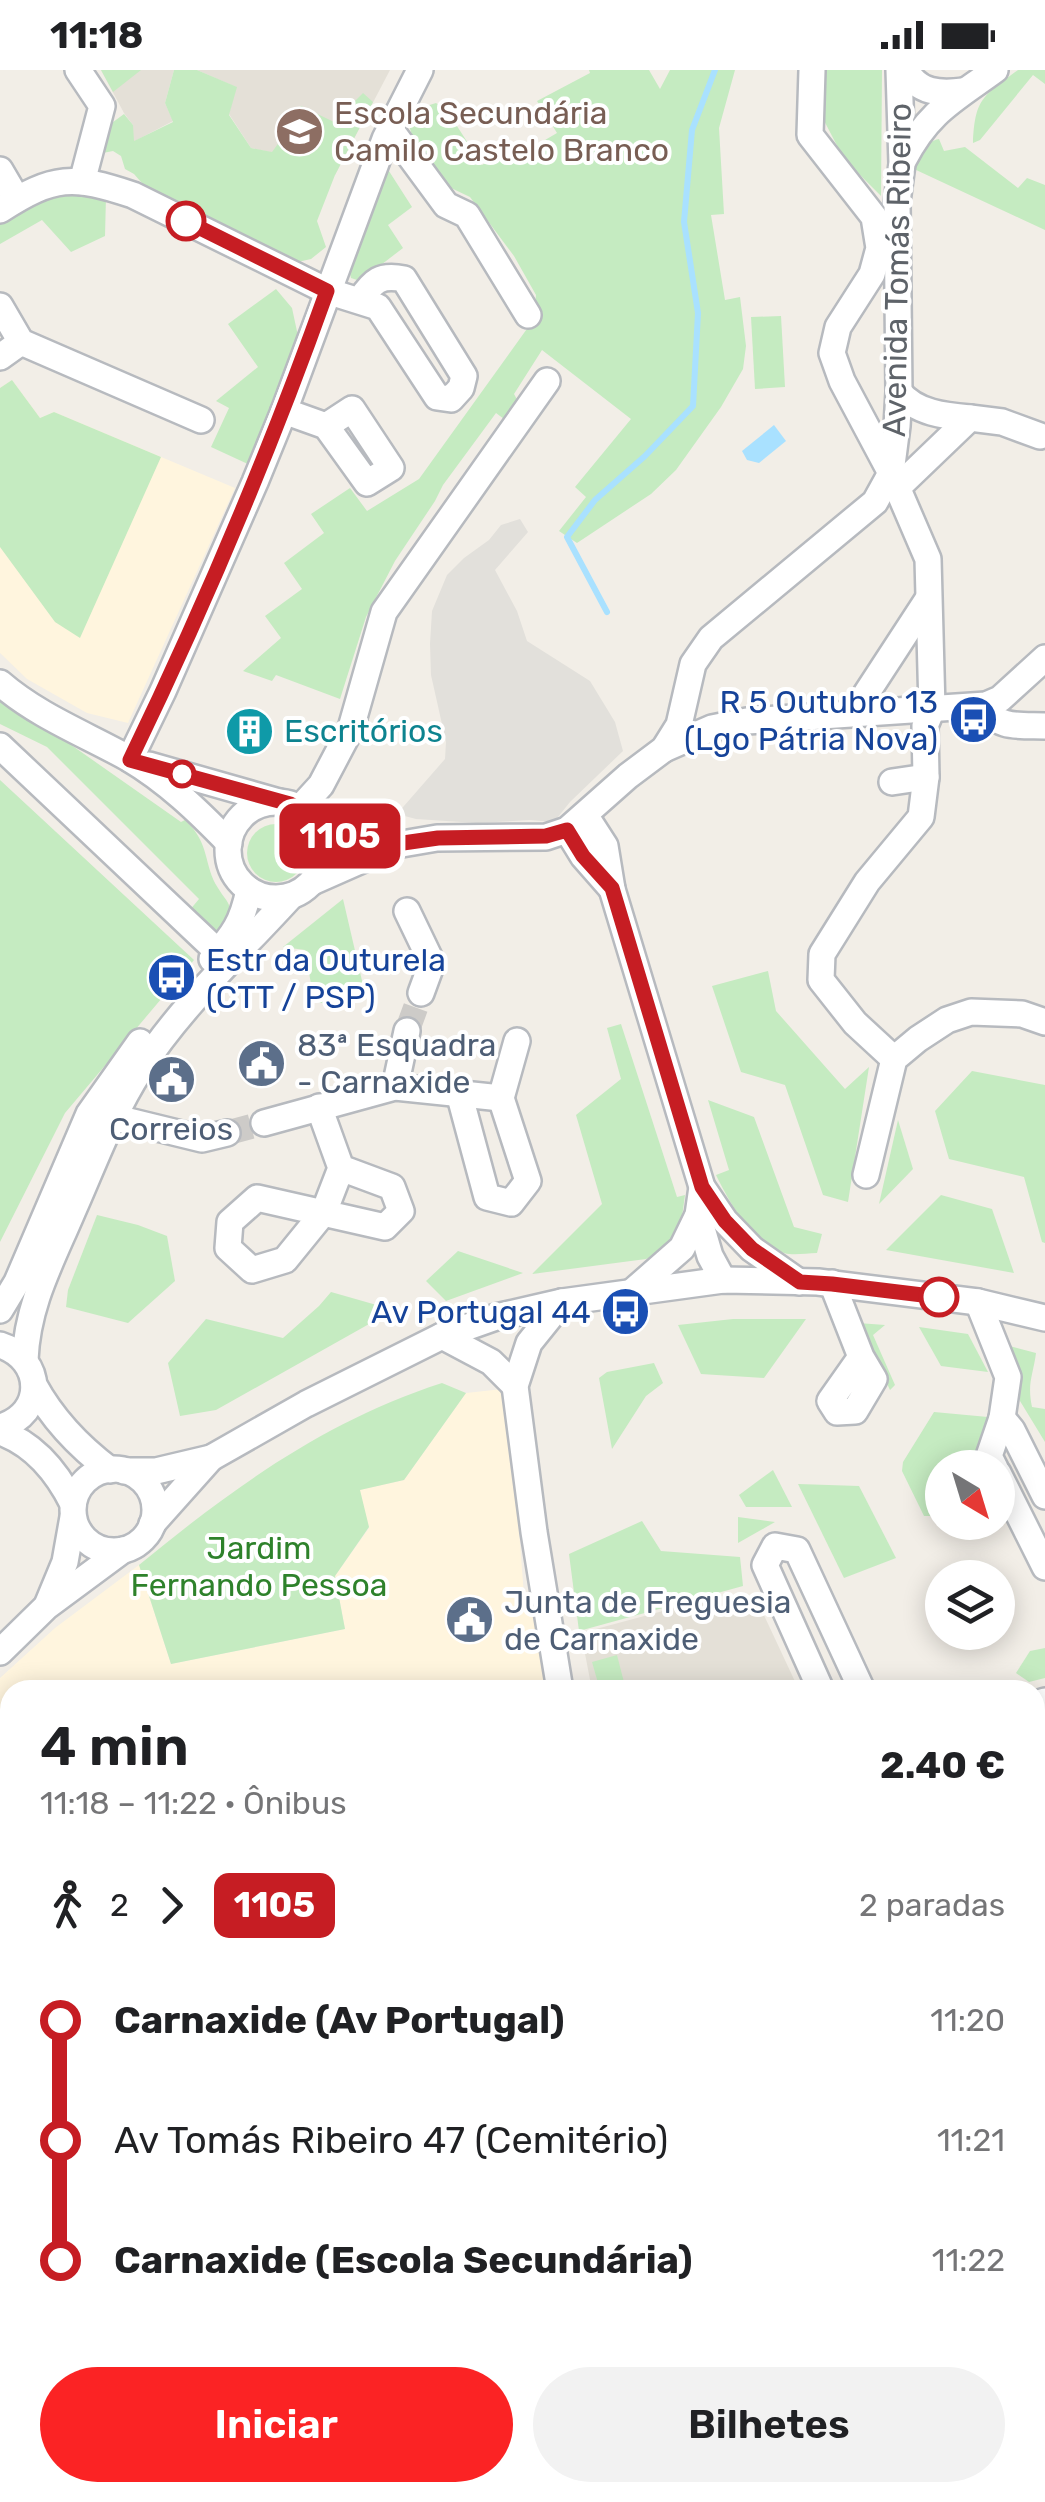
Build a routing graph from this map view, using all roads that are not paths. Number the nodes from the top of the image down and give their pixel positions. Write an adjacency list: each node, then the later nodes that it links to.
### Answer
1 (78, 70): 10 (street)
2 (420, 70): 7 (street)
3 (812, 70): 24 (street)
4 (903, 70): 6 (street); 8 (street, Avenida Tomás Ribeiro)
5 (995, 70): 6 (street)
6 (968, 90): 8 (street)
7 (390, 129): 12 (street); 15 (street)
8 (902, 164): 18 (street, Avenida Tomás Ribeiro)
9 (0, 170): 11 (street)
10 (82, 182): 11 (street); 12 (street)
11 (9, 204)
12 (327, 291): 13 (street); 19 (street)
13 (360, 300): 13 (street)
14 (0, 306): 16 (street)
15 (528, 315)
16 (10, 349): 21 (street)
17 (547, 381): 39 (street)
18 (899, 392): 20 (street); 24 (street, Avenida Tomás Ribeiro)
19 (284, 411): 22 (street); 36 (street)
20 (970, 418): 23 (street); 24 (street)
21 (201, 420)
22 (326, 426)
23 (1040, 436)
24 (894, 481): 25 (street); 27 (street, Avenida Tomás Ribeiro)
25 (928, 599): 30 (street); 31 (street)
26 (1045, 658): 29 (street)
27 (688, 682): 32 (street); 35 (street, Avenida Tomás Ribeiro)
28 (0, 684): 36 (street)
29 (986, 705): 30 (street); 33 (street)
30 (932, 709): 31 (street); 37 (street)
31 (864, 712): 32 (street)
32 (724, 725): 35 (street)
33 (1045, 726)
34 (0, 746): 47 (street)
35 (664, 749): 40 (street, Avenida Tomás Ribeiro)
36 (130, 760): 39 (street); 42 (street)
37 (926, 777): 38 (street); 52 (street)
38 (892, 782)
39 (289, 805): 41 (street); 42 (street)
40 (576, 822): 43 (street); 62 (street)
41 (319, 828): 43 (street); 44 (street)
42 (229, 843): 45 (street)
43 (396, 844): 44 (street)
44 (302, 889): 45 (street); 57 (street)
45 (249, 890): 47 (street)
46 (407, 911): 48 (street)
47 (218, 952): 71 (street)
48 (421, 994)
49 (1045, 1022): 52 (street)
50 (407, 1031): 53 (street)
51 (517, 1041): 55 (street)
52 (894, 1060): 61 (street)
53 (395, 1087): 54 (street); 56 (street)
54 (459, 1093): 55 (street); 55 (street)
55 (501, 1098)
56 (319, 1107): 58 (street); 60 (street)
57 (112, 1118): 59 (street); 76 (street)
58 (264, 1123)
59 (227, 1133)
60 (341, 1168): 60 (street)
61 (866, 1175)
62 (702, 1187): 63 (street); 64 (street)
63 (698, 1215): 65 (street); 68 (street)
64 (725, 1221): 65 (street); 66 (street)
65 (723, 1280): 66 (street); 68 (street)
66 (800, 1282): 67 (street)
67 (832, 1284): 70 (street); 75 (street)
68 (633, 1291): 69 (street)
69 (562, 1302): 73 (street); 77 (street)
70 (978, 1302): 72 (street); 78 (street)
71 (0, 1310)
72 (1045, 1318)
73 (442, 1336): 77 (street); 81 (street)
74 (0, 1345): 76 (street)
75 (861, 1357)
76 (30, 1372): 79 (street); 82 (street)
77 (515, 1386): 91 (street)
78 (1002, 1418): 80 (street); 83 (street)
79 (0, 1429): 85 (street)
80 (991, 1450)
81 (211, 1458): 82 (street); 86 (street)
82 (117, 1470): 85 (street); 86 (street)
83 (1045, 1496)
84 (1015, 1508): 88 (street)
85 (73, 1510): 87 (street); 89 (street)
86 (152, 1524): 87 (street)
87 (124, 1550): 89 (street)
88 (1045, 1567)
89 (46, 1607): 90 (street)
90 (0, 1652)
91 (558, 1680)
92 (816, 1680): 93 (street)
93 (852, 1680)

